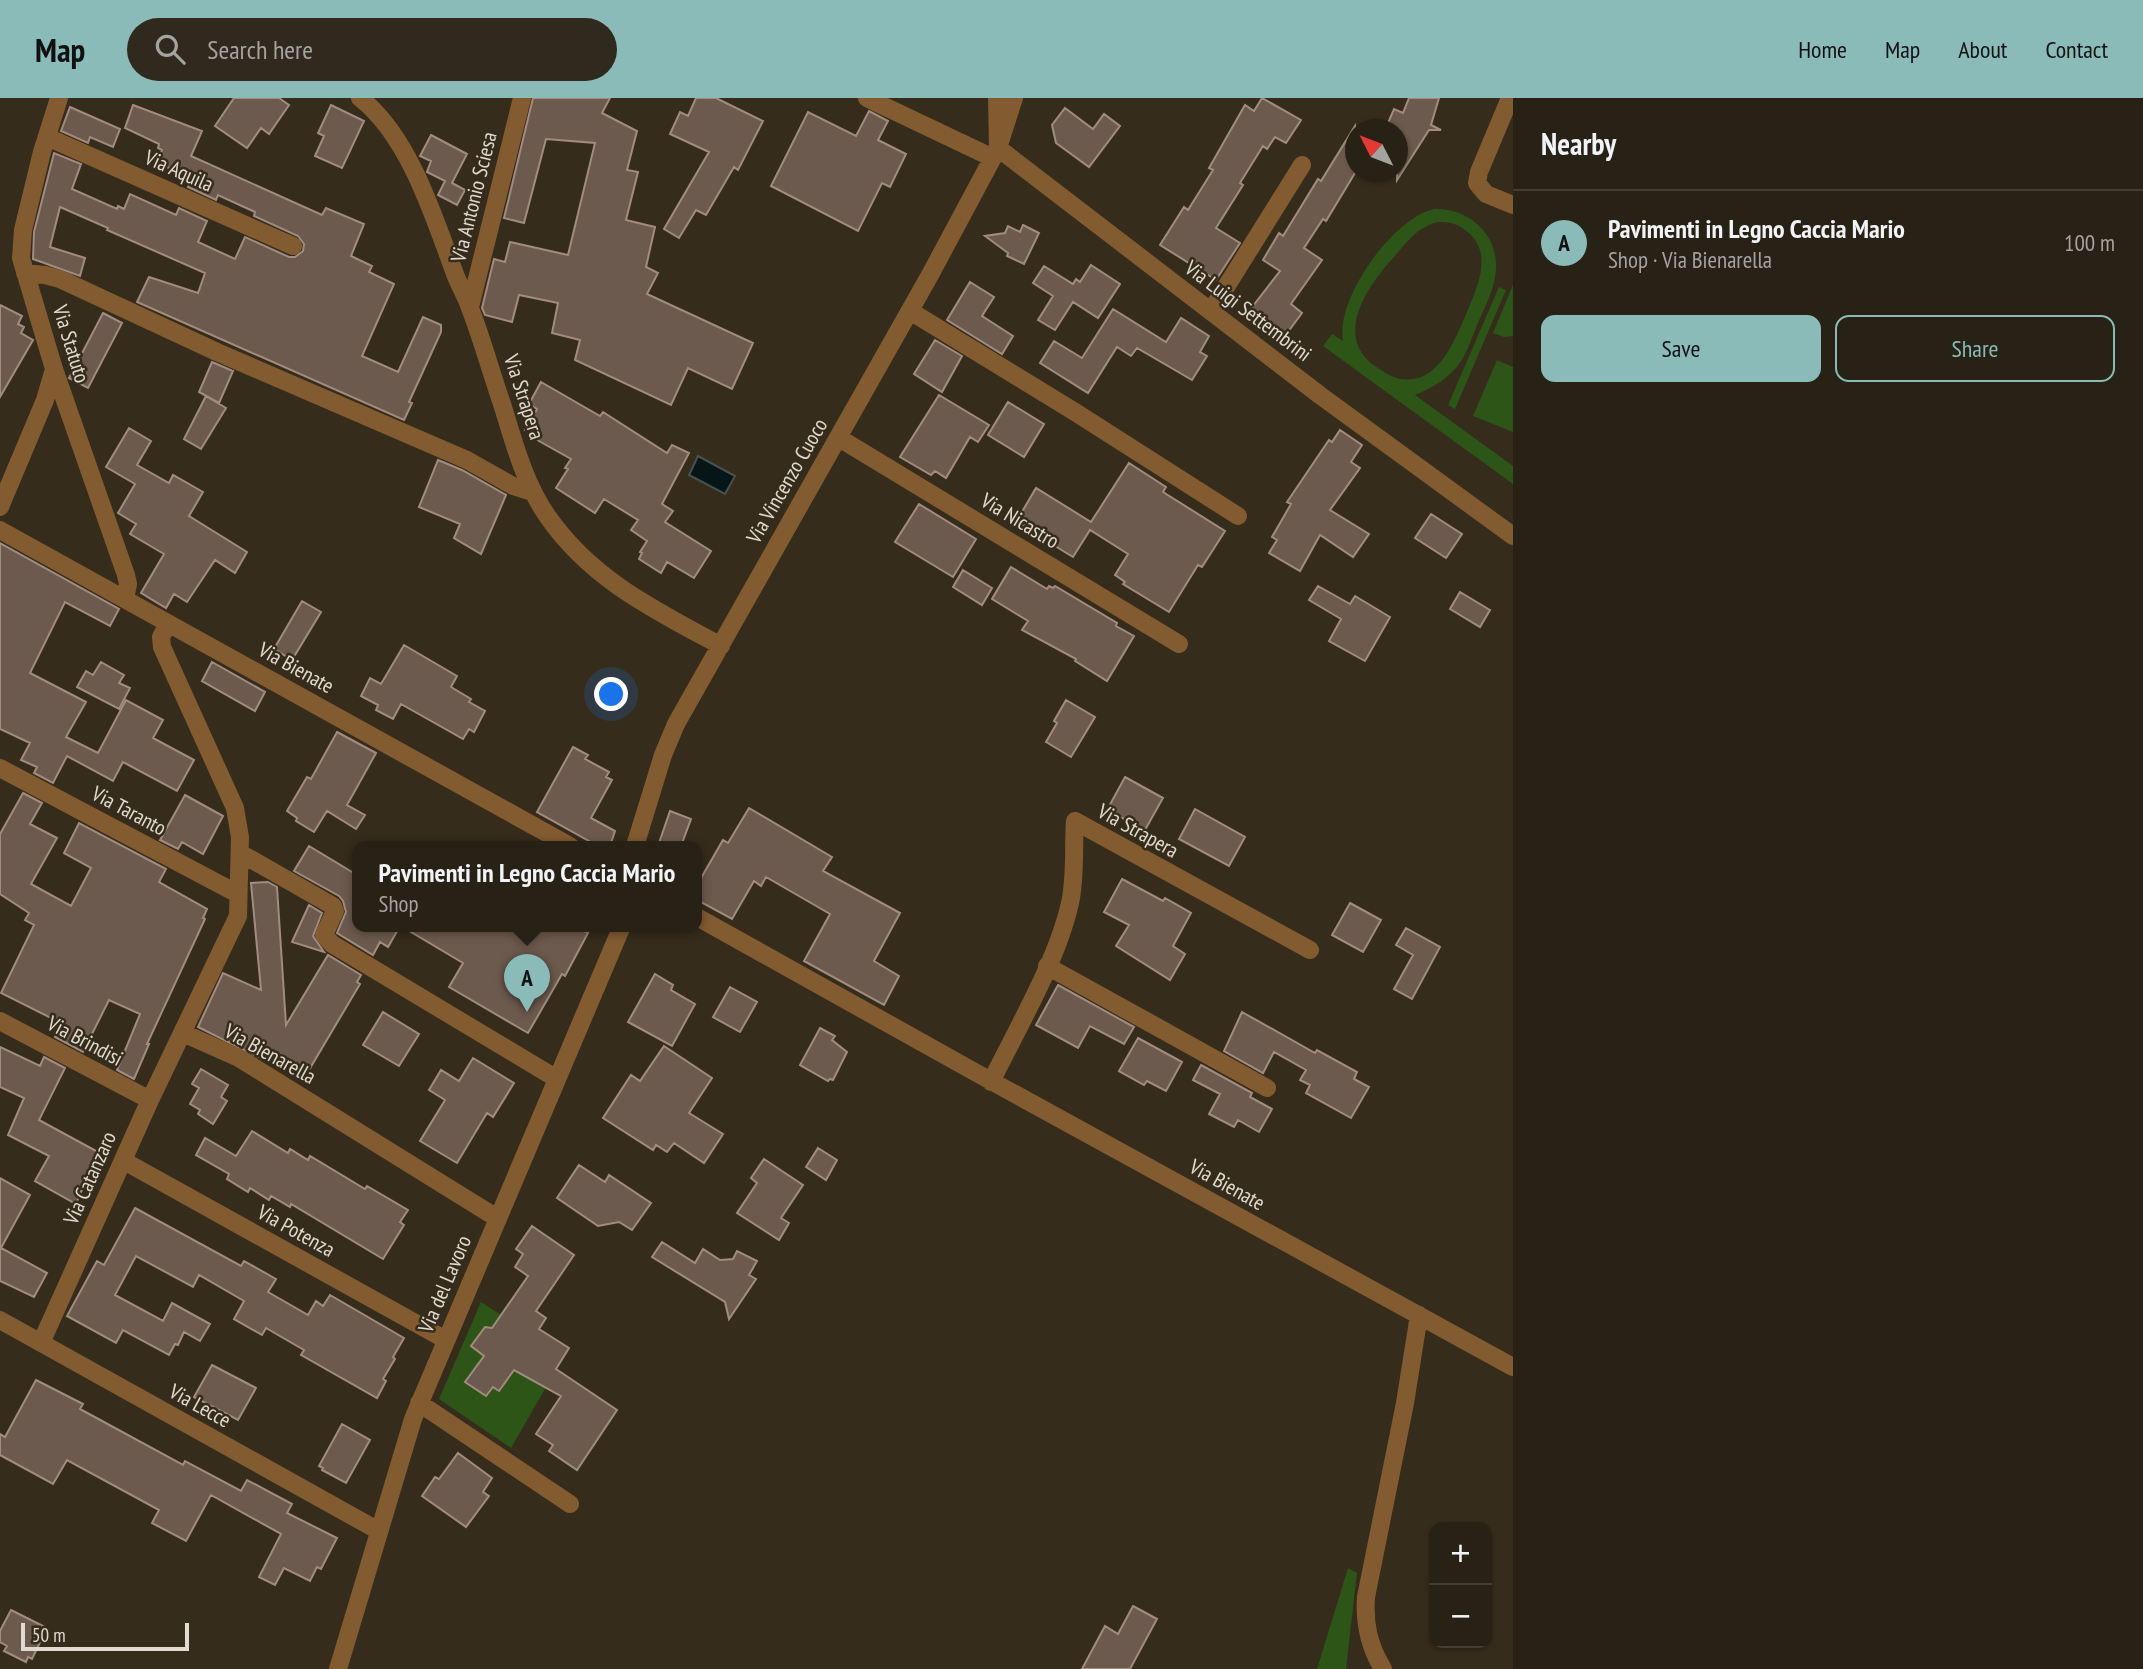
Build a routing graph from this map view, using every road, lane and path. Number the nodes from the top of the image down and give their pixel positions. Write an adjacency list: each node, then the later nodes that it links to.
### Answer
1 (59, 98): 8 (street, Via Statuto)
2 (360, 98): 14 (street, Via Strapera)
3 (522, 98): 14 (street, Via Antonio Sciesa)
4 (867, 98): 9 (street, Via Luigi Settembrini)
5 (997, 98): 9 (street)
6 (1014, 98): 9 (street, Via Vincenzo Cuoco)
7 (1510, 98): 11 (street)
8 (47, 136): 12 (street, Via Aquila); 13 (street, Via Statuto)
9 (996, 153): 15 (street, Via Vincenzo Cuoco); 16 (street, Via Luigi Settembrini)
10 (1303, 165): 16 (street)
11 (1513, 205)
12 (293, 246)
13 (25, 273): 17 (street, Via Statuto); 19 (street)
14 (470, 307): 19 (street, Via Strapera)
15 (910, 311): 18 (street, Via Vincenzo Cuoco); 21 (street)
16 (1211, 312): 23 (street, Via Luigi Settembrini)
17 (55, 393): 20 (street); 24 (street, Via Statuto)
18 (839, 438): 26 (street, Via Nicastro); 27 (street, Via Vincenzo Cuoco)
19 (532, 492): 27 (street, Via Strapera)
20 (0, 507)
21 (1238, 516)
22 (0, 530): 24 (street, Via Bienate)
23 (1513, 536)
24 (125, 600): 25 (street, Via Bienate)
25 (168, 624): 29 (street, Via Bienate); 31 (street)
26 (1179, 644)
27 (721, 646): 30 (street, Via Vincenzo Cuoco)
28 (0, 768): 32 (street, Via Taranto)
29 (560, 841)
30 (637, 841)
31 (240, 853): 32 (street); 39 (street)
32 (238, 894): 38 (street)
33 (702, 920): 40 (street, Via Bienate)
34 (619, 932): 39 (street, Via del Lavoro)
35 (1310, 950): 36 (street, Via Strapera)
36 (1047, 967): 40 (street, Via Strapera); 41 (street)
37 (0, 1021): 42 (street, Via Brindisi)
38 (183, 1033): 42 (street, Via Catanzaro); 44 (street, Via Bienarella)
39 (557, 1079): 44 (street, Via del Lavoro)
40 (992, 1082): 45 (street, Via Bienate)
41 (1267, 1088)
42 (150, 1100): 43 (street, Via Catanzaro)
43 (124, 1161): 47 (street, Via Potenza); 48 (street, Via Catanzaro)
44 (497, 1218): 47 (street, Via del Lavoro)
45 (1419, 1315): 49 (street, Via Bienate); 54 (street)
46 (0, 1320): 48 (street, Via Lecce)
47 (446, 1340): 50 (street, Via del Lavoro)
48 (41, 1343): 52 (street, Via Lecce)
49 (1513, 1367)
50 (419, 1403): 51 (street); 52 (street, Via del Lavoro)
51 (570, 1504)
52 (379, 1531): 53 (street, Via del Lavoro)
53 (338, 1669)
54 (1383, 1669)

